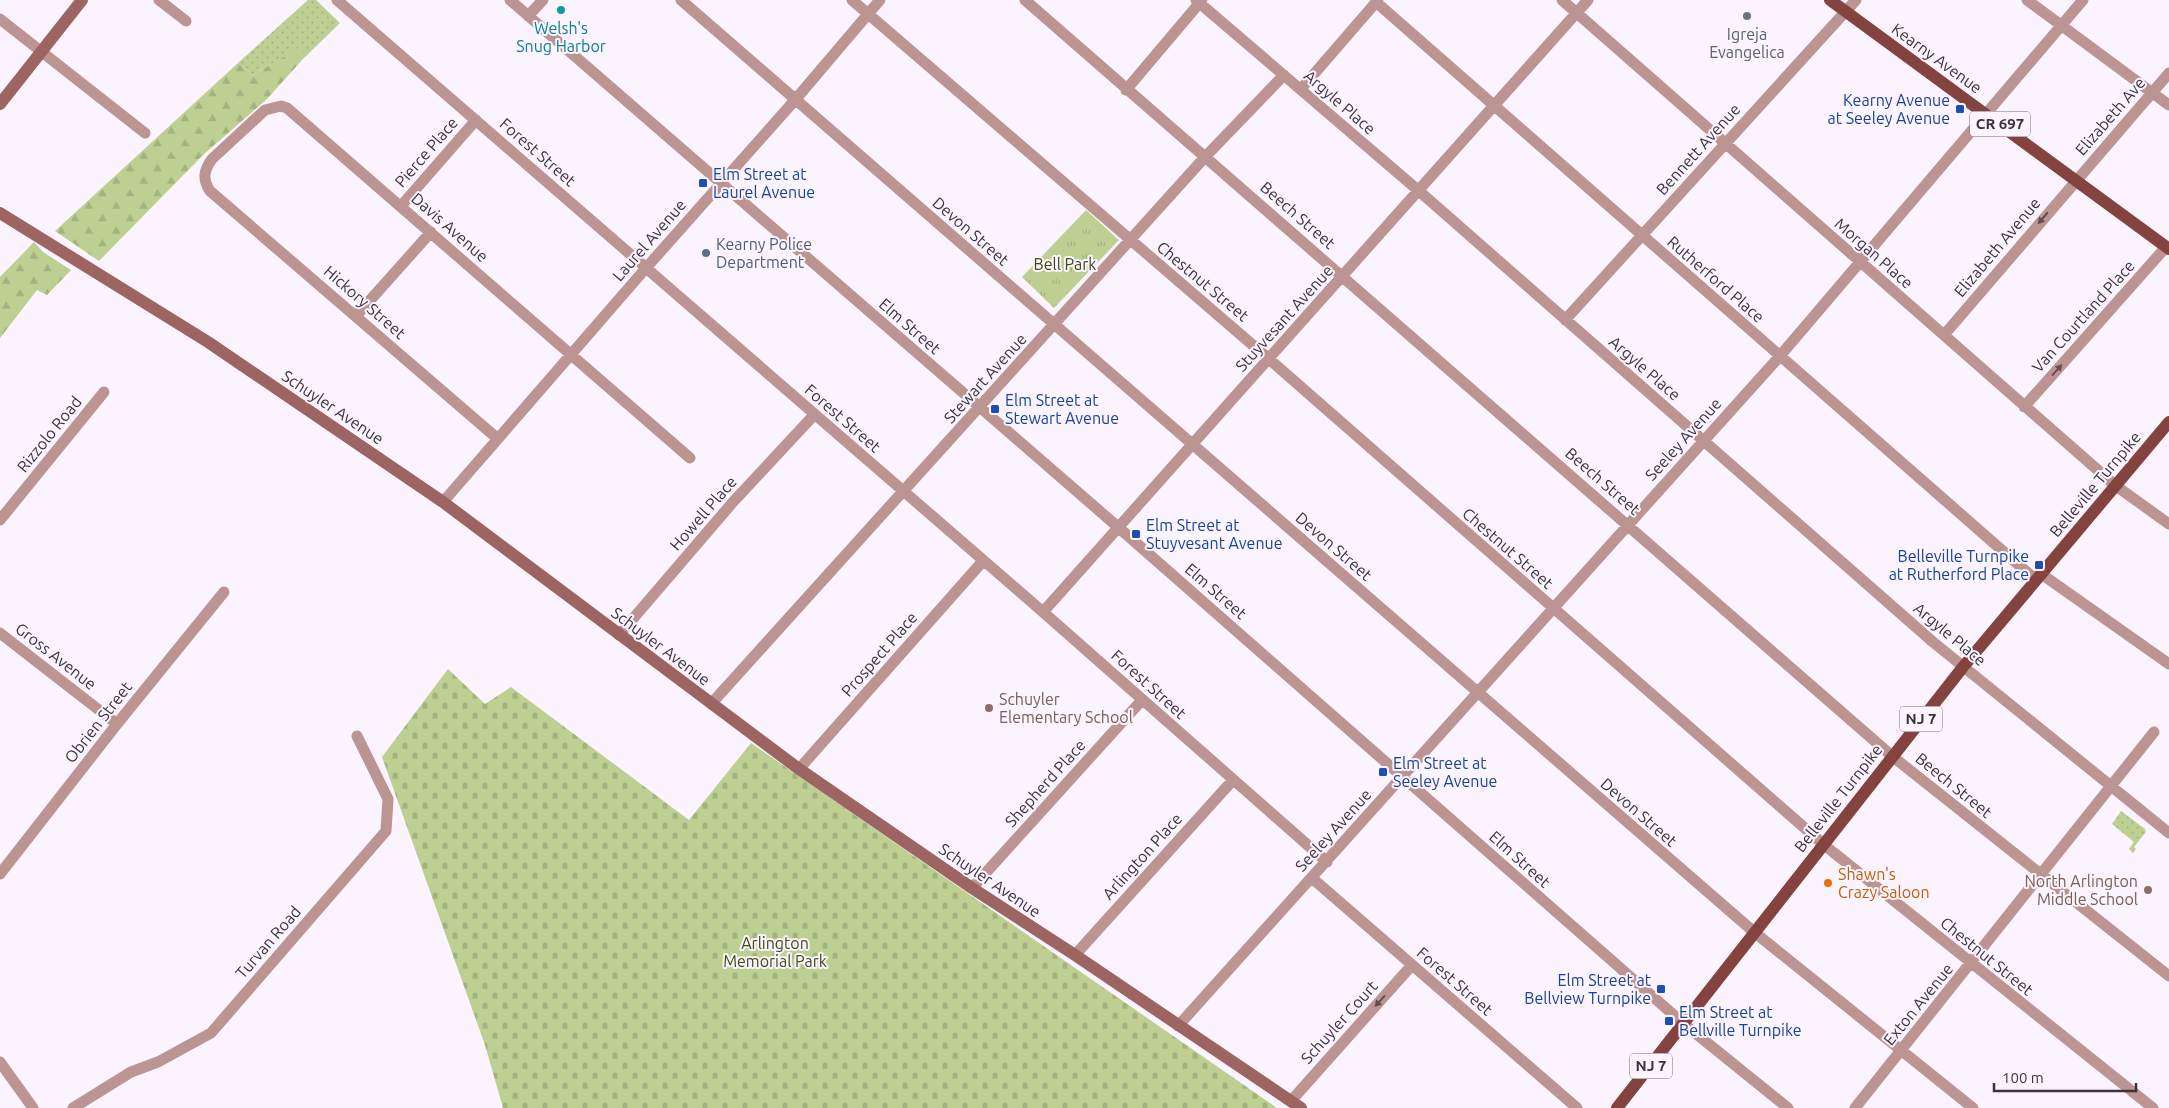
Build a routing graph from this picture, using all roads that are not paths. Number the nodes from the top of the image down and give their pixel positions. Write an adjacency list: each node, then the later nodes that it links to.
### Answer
1 (82, 0): 25 (main road)
2 (159, 0): 23 (street)
3 (337, 0): 36 (street, Forest Street)
4 (510, 0): 21 (street, Elm Street)
5 (543, 0): 21 (street)
6 (681, 0): 31 (street, Devon Street)
7 (852, 0): 20 (street, Chestnut Street)
8 (880, 0): 20 (street, Laurel Avenue)
9 (1024, 0): 29 (street, Beech Street)
10 (1562, 0): 19 (street, Morgan Place)
11 (1588, 0): 19 (street, Stuyvesant Avenue)
12 (1830, 0): 18 (main road, Kearny Avenue / CR 697)
13 (1856, 0): 18 (street, Bennett Avenue)
14 (2028, 0): 24 (street)
15 (2083, 0): 24 (street, Seeley Avenue)
16 (1199, 1): 27 (street, Argyle Place); 29 (street)
17 (1377, 1): 28 (street); 33 (street, Rutherford Place)
18 (1845, 11): 35 (main road, Kearny Avenue / CR 697); 38 (street, Bennett Avenue)
19 (1577, 13): 33 (street, Stuyvesant Avenue); 38 (street, Morgan Place)
20 (868, 14): 31 (street, Laurel Avenue); 48 (street, Chestnut Street)
21 (528, 16): 41 (street, Elm Street)
22 (0, 19): 25 (street)
23 (186, 21)
24 (2062, 26): 30 (street); 35 (street, Seeley Avenue)
25 (42, 50): 32 (main road); 37 (street)
26 (2169, 73): 30 (street, Elizabeth Ave)
27 (1284, 75): 28 (street, Argyle Place); 39 (street, Stewart Avenue)
28 (1301, 89): 43 (street, Argyle Place)
29 (1126, 90): 39 (street, Beech Street)
30 (2152, 93): 34 (street); 40 (street, Elizabeth Ave)
31 (795, 100): 41 (street, Laurel Avenue); 55 (street, Devon Street)
32 (0, 104)
33 (1495, 105): 43 (street, Stuyvesant Avenue); 47 (street, Rutherford Place)
34 (2169, 105)
35 (1986, 114): 40 (main road, Kearny Avenue / CR 697); 50 (street, Seeley Avenue)
36 (476, 120): 44 (street, Pierce Place); 51 (street, Forest Street)
37 (145, 133)
38 (1724, 144): 47 (street, Bennett Avenue); 50 (street, Morgan Place)
39 (1206, 157): 48 (street, Stewart Avenue); 52 (street, Beech Street)
40 (2075, 181): 49 (main road, Kearny Avenue / CR 697); 56 (street, Elizabeth Avenue, one-way to 56)
41 (720, 184): 51 (street, Laurel Avenue); 61 (street, Elm Street)
42 (210, 191): 44 (street, Davis Avenue); 53 (street, Hickory Street)
43 (1419, 191): 52 (street, Stuyvesant Avenue); 54 (street, Argyle Place)
44 (402, 206): 46 (street, Davis Avenue)
45 (0, 213): 71 (main road, Schuyler Avenue)
46 (431, 232): 53 (street); 57 (street, Davis Avenue)
47 (1642, 236): 54 (street, Bennett Avenue); 58 (street, Rutherford Place)
48 (1131, 241): 55 (street, Stewart Avenue); 59 (street, Chestnut Street)
49 (2168, 248): 62 (street, Van Courtland Place, one-way to 49)
50 (1859, 261): 56 (street, Morgan Place); 58 (street, Seeley Avenue)
51 (646, 268): 57 (street, Laurel Avenue); 63 (street, Forest Street)
52 (1343, 276): 59 (street, Stuyvesant Avenue); 74 (street, Beech Street)
53 (356, 316): 65 (street, Hickory Street)
54 (1564, 320): 66 (street, Argyle Place)
55 (1055, 325): 61 (street, Stewart Avenue); 67 (street, Devon Street)
56 (1944, 335): 62 (street, Morgan Place)
57 (571, 355): 65 (street, Laurel Avenue); 68 (street, Davis Avenue)
58 (1780, 356): 66 (street, Seeley Avenue); 77 (street, Rutherford Place)
59 (1269, 359): 67 (street, Stuyvesant Avenue); 79 (street, Chestnut Street)
60 (104, 392): 72 (street, Rizzolo Road)
61 (980, 407): 70 (street, Stewart Avenue); 75 (street, Elm Street)
62 (2024, 407): 69 (street, Morgan Place)
63 (814, 414): 70 (street, Forest Street); 82 (street, Howell Place)
64 (2169, 422): 69 (main road, Belleville Turnpike / NJ 7)
65 (498, 439): 71 (street, Laurel Avenue)
66 (1703, 440): 74 (street, Seeley Avenue); 84 (street, Argyle Place)
67 (1192, 444): 75 (street, Stuyvesant Avenue); 85 (street, Devon Street)
68 (690, 458)
69 (2116, 486): 73 (street, Morgan Place); 77 (main road, Belleville Turnpike / NJ 7)
70 (903, 492): 76 (street, Forest Street); 87 (street, Stewart Avenue)
71 (443, 502): 82 (main road, Schuyler Avenue)
72 (0, 520)
73 (2169, 524)
74 (1628, 525): 79 (street, Seeley Avenue); 91 (street, Beech Street)
75 (1118, 527): 80 (street, Stuyvesant Avenue); 93 (street, Elm Street)
76 (983, 561): 80 (street, Forest Street); 92 (street, Prospect Place)
77 (2038, 576): 83 (street, Rutherford Place); 84 (main road, Belleville Turnpike / NJ 7)
78 (224, 592): 88 (street, Obrien Street)
79 (1553, 608): 85 (street, Seeley Avenue); 97 (street, Chestnut Street)
80 (1043, 612): 86 (street, Forest Street)
81 (0, 633): 88 (street, Gross Avenue)
82 (619, 635): 87 (main road, Schuyler Avenue)
83 (2169, 664)
84 (1963, 667): 91 (main road, Belleville Turnpike / NJ 7); 95 (street, Argyle Place)
85 (1477, 693): 93 (street, Seeley Avenue); 103 (street, Devon Street)
86 (1142, 700): 94 (street, Forest Street); 102 (street, Shepherd Place)
87 (711, 704): 92 (main road, Schuyler Avenue)
88 (116, 724): 99 (street, Obrien Street)
89 (2154, 732): 95 (street, Exton Avenue)
90 (357, 736): 114 (street, Turvan Road)
91 (1892, 756): 97 (main road, Belleville Turnpike / NJ 7); 100 (street, Beech Street)
92 (799, 769): 102 (main road, Schuyler Avenue)
93 (1402, 777): 98 (street, Seeley Avenue); 108 (street, Elm Street)
94 (1233, 780): 98 (street, Forest Street); 104 (street, Arlington Place)
95 (2111, 786): 96 (street, Argyle Place); 100 (street, Exton Avenue)
96 (2169, 833)
97 (1822, 844): 103 (main road, Belleville Turnpike / NJ 7); 105 (street, Chestnut Street)
98 (1327, 862): 101 (street, Seeley Avenue)
99 (0, 874)
100 (2042, 876): 105 (street, Exton Avenue); 107 (street, Beech Street)
101 (1312, 878): 106 (street, Forest Street); 109 (street, Seeley Avenue)
102 (972, 888): 104 (main road, Schuyler Avenue)
103 (1754, 932): 108 (main road, Belleville Turnpike / NJ 7); 110 (street, Devon Street)
104 (1075, 955): 109 (main road, Schuyler Avenue)
105 (1971, 964): 110 (street, Exton Avenue); 120 (street, Chestnut Street)
106 (1412, 965): 112 (street, Schuyler Court, one-way to 112); 115 (street, Forest Street)
107 (2169, 976)
108 (1684, 1024): 116 (main road, Belleville Turnpike / NJ 7); 117 (street, Elm Street)
109 (1178, 1026): 112 (main road, Schuyler Avenue)
110 (1901, 1051): 118 (street, Exton Avenue); 119 (street, Devon Street)
111 (0, 1062): 113 (street)
112 (1296, 1105)
113 (33, 1108)
114 (73, 1108)
115 (1577, 1108)
116 (1617, 1108)
117 (1788, 1108)
118 (1855, 1108)
119 (1973, 1108)
120 (2153, 1108)

